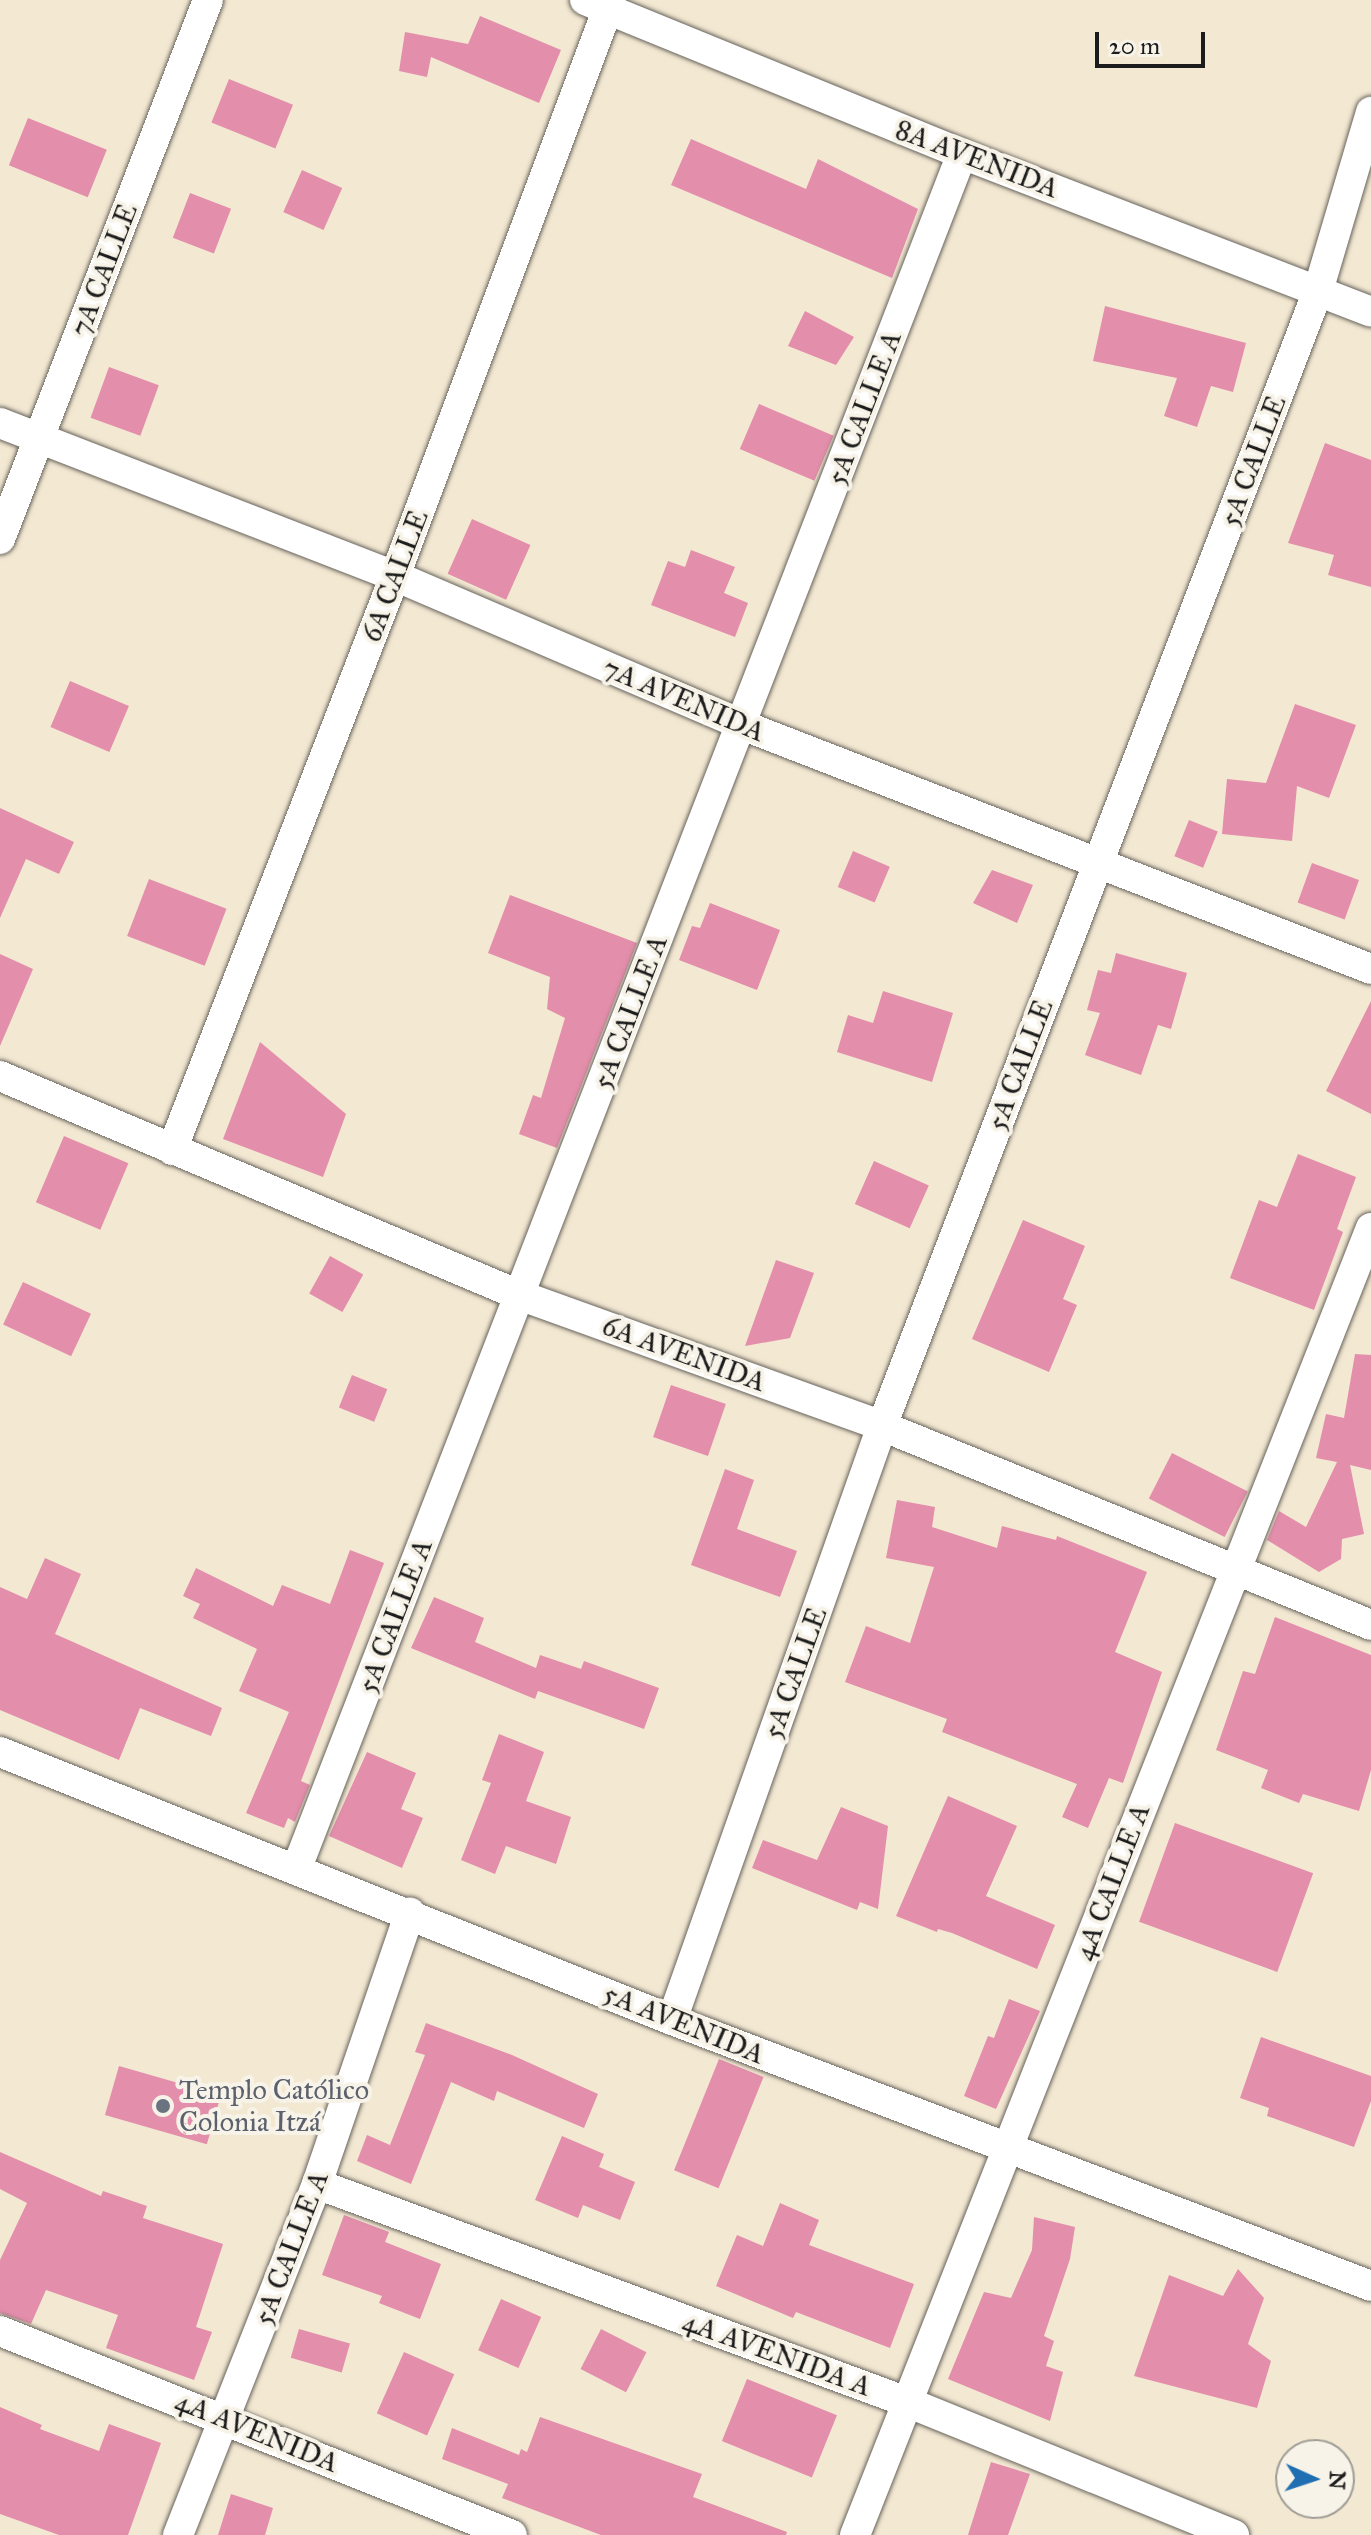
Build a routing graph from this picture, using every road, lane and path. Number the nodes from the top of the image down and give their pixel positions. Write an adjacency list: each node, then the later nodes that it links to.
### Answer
1 (208, 0): 8 (street, 7A CALLE)
2 (601, 3): 4 (street, 8A AVENIDA); 10 (street, 6A CALLE)
3 (1371, 112): 5 (street, 5A CALLE)
4 (962, 154): 5 (street, 8A AVENIDA); 11 (street, 5A CALLE A)
5 (1318, 291): 6 (street, 8A AVENIDA); 12 (street, 5A CALLE)
6 (1371, 312)
7 (0, 423): 8 (street, 7A AVENIDA)
8 (39, 439): 9 (street, 7A CALLE); 10 (street, 7A AVENIDA)
9 (0, 539)
10 (395, 576): 11 (street, 7A AVENIDA); 15 (street, 6A CALLE)
11 (742, 725): 12 (street, 7A AVENIDA); 17 (street, 5A CALLE A)
12 (1097, 864): 13 (street, 7A AVENIDA); 18 (street, 5A CALLE)
13 (1371, 969)
14 (0, 1076): 15 (street, 6A AVENIDA)
15 (172, 1150): 17 (street, 6A AVENIDA)
16 (1371, 1228): 19 (street, 4A CALLE A)
17 (519, 1295): 18 (street, 6A AVENIDA); 22 (street, 5A CALLE A)
18 (882, 1426): 19 (street, 6A AVENIDA); 24 (street, 5A CALLE)
19 (1234, 1572): 20 (street, 6A AVENIDA); 25 (street, 4A CALLE A)
20 (1371, 1625)
21 (0, 1752): 22 (street, 5A AVENIDA)
22 (296, 1870): 23 (street, 5A AVENIDA)
23 (410, 1913): 24 (street, 5A AVENIDA); 26 (street, 5A CALLE A)
24 (672, 2020): 25 (street, 5A AVENIDA)
25 (1008, 2150): 27 (street, 5A AVENIDA); 29 (street, 4A CALLE A)
26 (317, 2184): 29 (street, 4A AVENIDA A); 30 (street, 5A CALLE A)
27 (1371, 2285)
28 (0, 2331): 30 (street, 4A AVENIDA)
29 (907, 2402): 33 (street, 4A CALLE A); 34 (street, 4A AVENIDA A)
30 (224, 2419): 31 (street, 5A CALLE A); 32 (street, 4A AVENIDA)
31 (178, 2535)
32 (512, 2535)
33 (855, 2535)
34 (1234, 2535)

